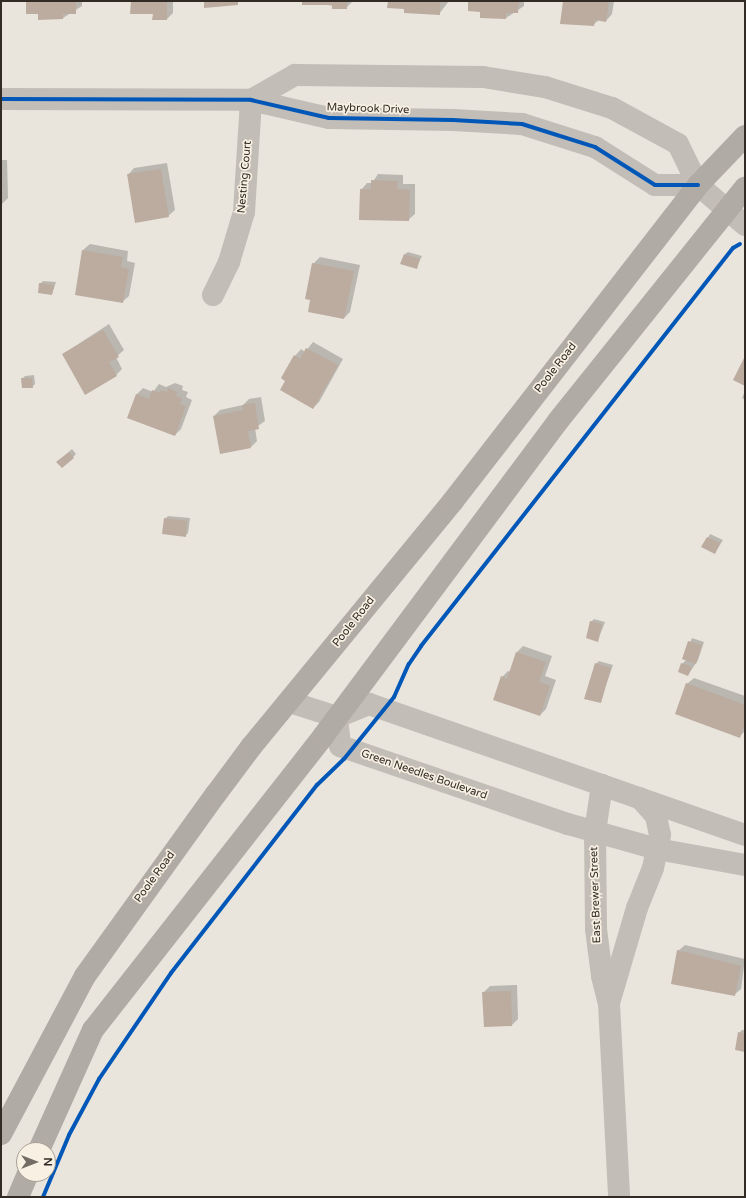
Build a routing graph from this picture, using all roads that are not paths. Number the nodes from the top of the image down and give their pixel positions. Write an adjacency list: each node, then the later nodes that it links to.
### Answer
1 (1, 99): 2 (street, Maybrook Drive)
2 (252, 100): 4 (street, Maybrook Drive); 4 (street); 8 (street, Nesting Court)
3 (745, 136): 4 (main road, Poole Road)
4 (698, 185): 6 (street); 9 (main road, Poole Road)
5 (745, 188): 6 (main road)
6 (729, 209): 7 (street); 10 (main road)
7 (745, 225)
8 (213, 295)
9 (290, 702): 10 (street); 18 (main road, Poole Road)
10 (337, 717): 11 (street); 13 (street, Green Needles Boulevard); 19 (main road)
11 (602, 785): 12 (street); 13 (street, East Brewer Street)
12 (640, 798): 14 (street); 15 (street, East Brewer Street)
13 (595, 832): 15 (street, Green Needles Boulevard); 17 (street, East Brewer Street)
14 (745, 835)
15 (657, 849): 16 (street, Green Needles Boulevard); 17 (street, East Brewer Street)
16 (745, 865)
17 (609, 1004): 22 (street, East Brewer Street)
18 (1, 1134)
19 (43, 1142)
20 (25, 1182): 21 (main road)
21 (18, 1197)
22 (619, 1197)

